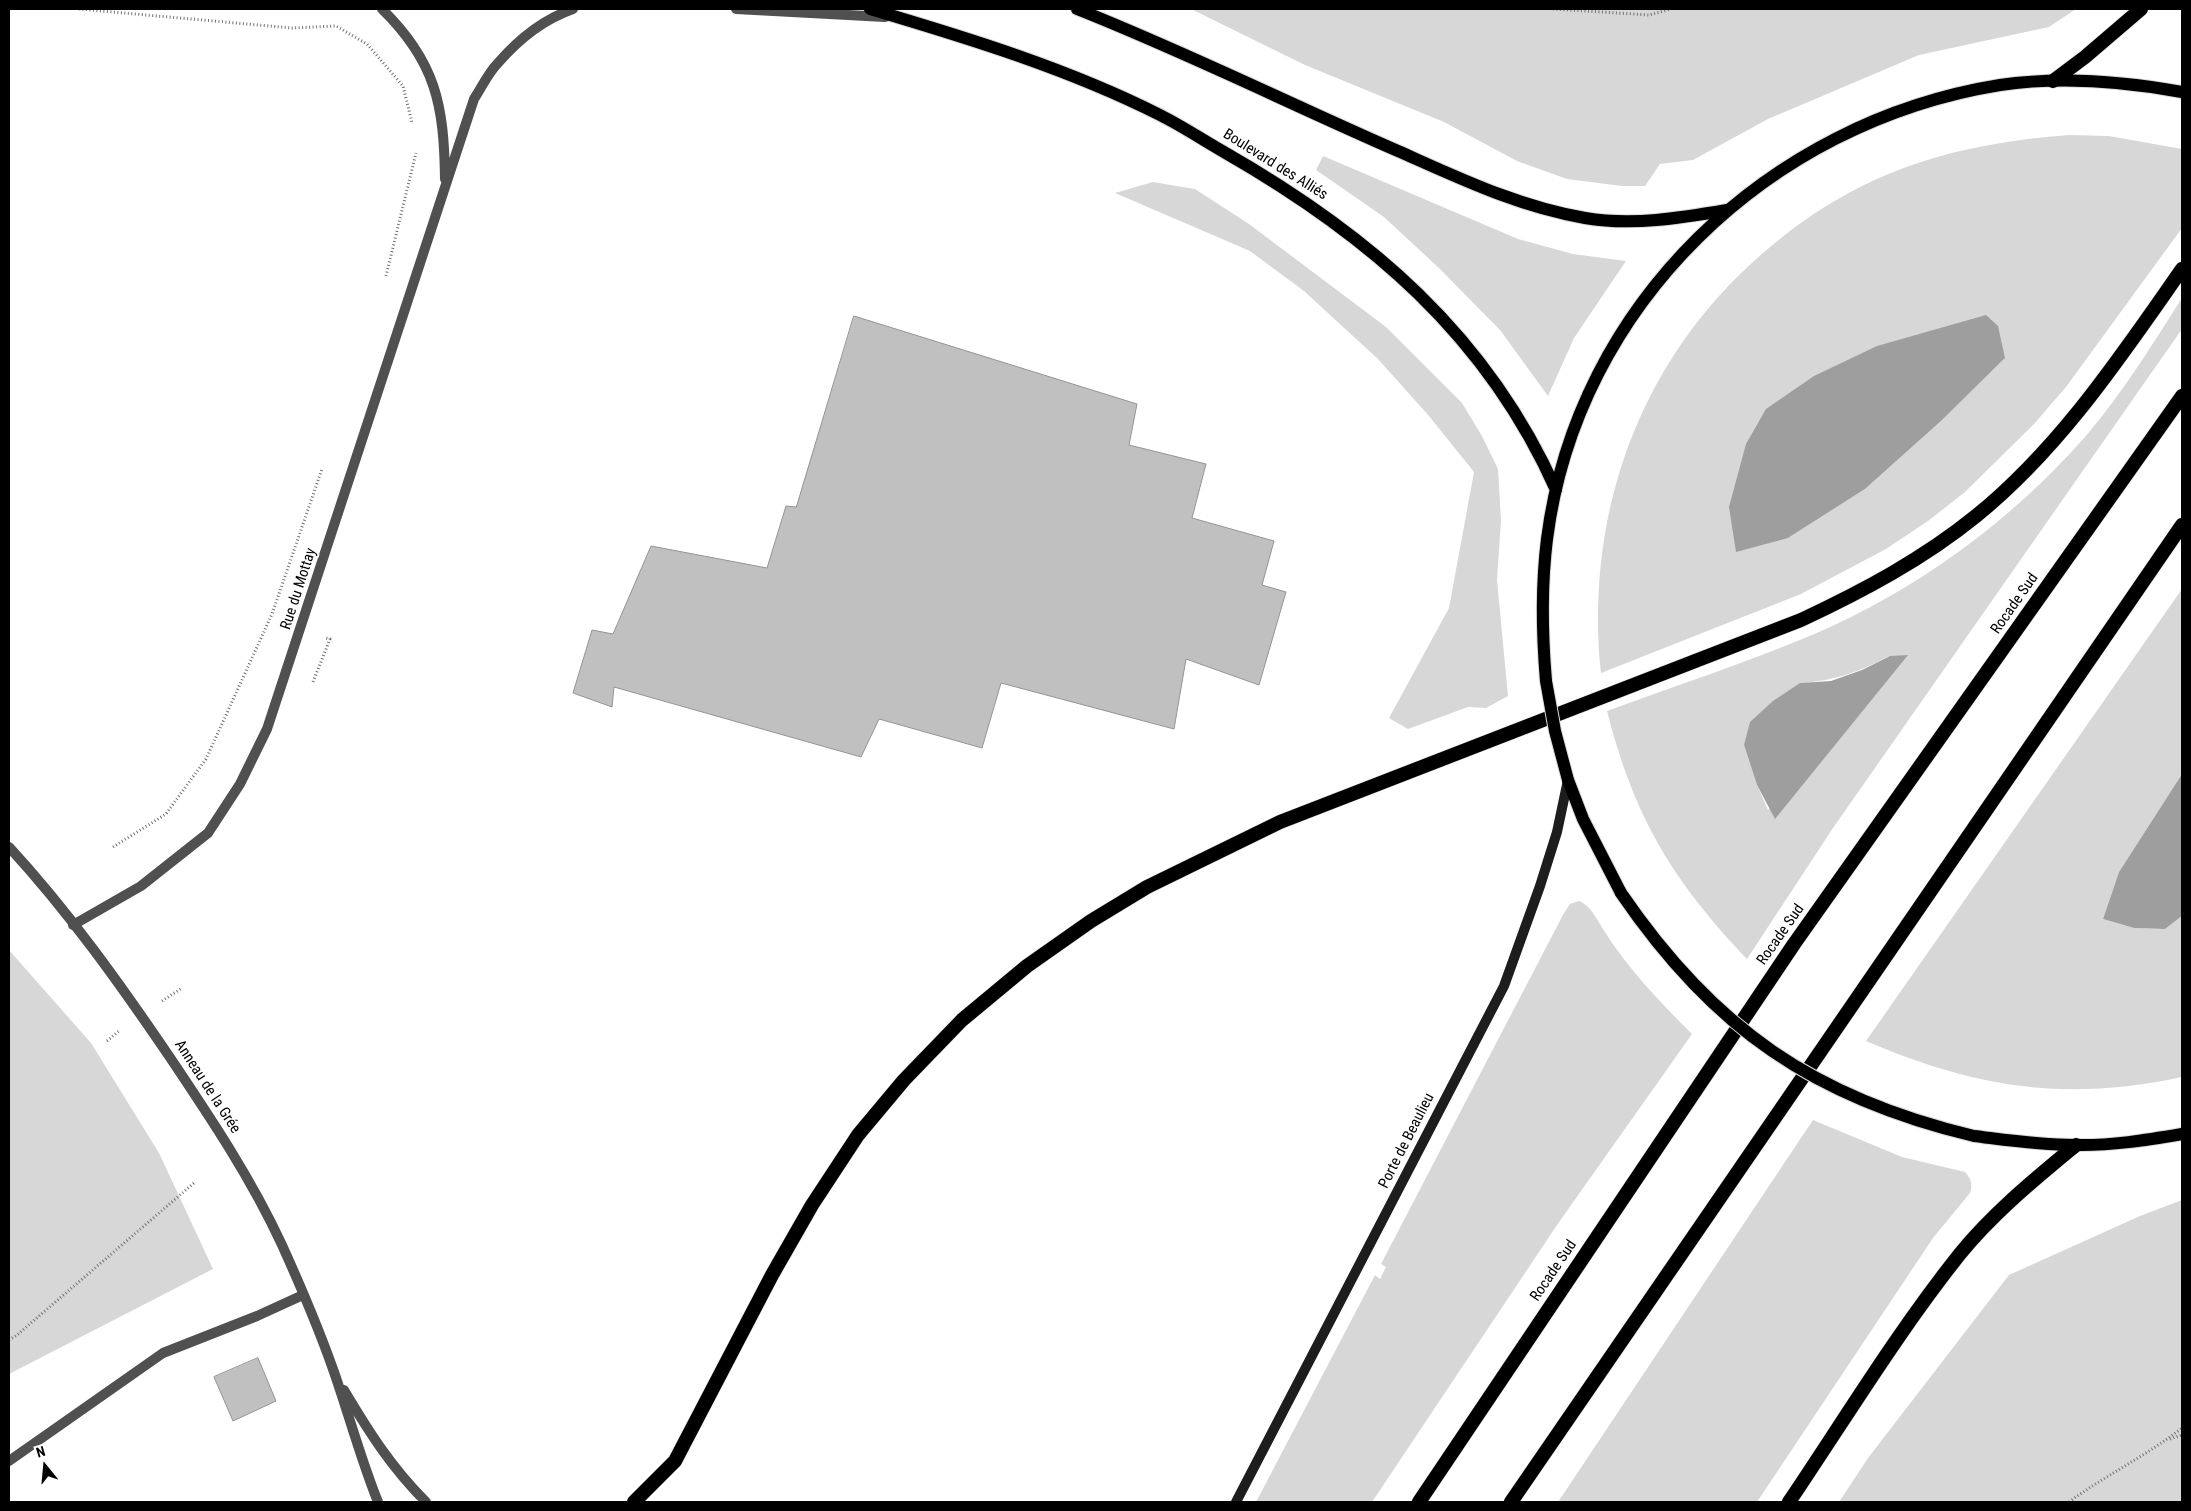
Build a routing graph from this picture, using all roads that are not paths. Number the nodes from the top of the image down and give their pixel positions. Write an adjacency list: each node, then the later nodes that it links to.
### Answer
1 (382, 9): 10 (street)
2 (573, 9): 10 (street, Rue du Mottay)
3 (736, 9): 7 (street)
4 (870, 9): 7 (main road, Boulevard des Alliés)
5 (1077, 9): 11 (main road)
6 (2141, 9): 8 (highway)
7 (899, 17): 14 (main road, Boulevard des Alliés)
8 (2053, 81): 9 (main road); 11 (main road)
9 (2182, 92)
10 (445, 187): 18 (street, Rue du Mottay)
11 (1727, 210): 14 (main road)
12 (2182, 269): 26 (highway)
13 (2182, 396): 28 (highway, Rocade Sud)
14 (1556, 490): 16 (main road, bridge)
15 (2182, 526): 29 (highway)
16 (1568, 780): 20 (main road, bridge); 27 (main road, Porte de Beaulieu)
17 (9, 847): 18 (street, Anneau de la Grée)
18 (73, 925): 21 (street, Anneau de la Grée)
19 (2182, 1134): 20 (main road)
20 (2076, 1146): 30 (highway)
21 (303, 1294): 22 (street, Anneau de la Grée); 23 (street)
22 (334, 1372): 24 (street); 25 (street)
23 (9, 1461)
24 (378, 1502)
25 (426, 1502)
26 (634, 1502)
27 (1236, 1502)
28 (1419, 1502)
29 (1511, 1502)
30 (1789, 1502)

